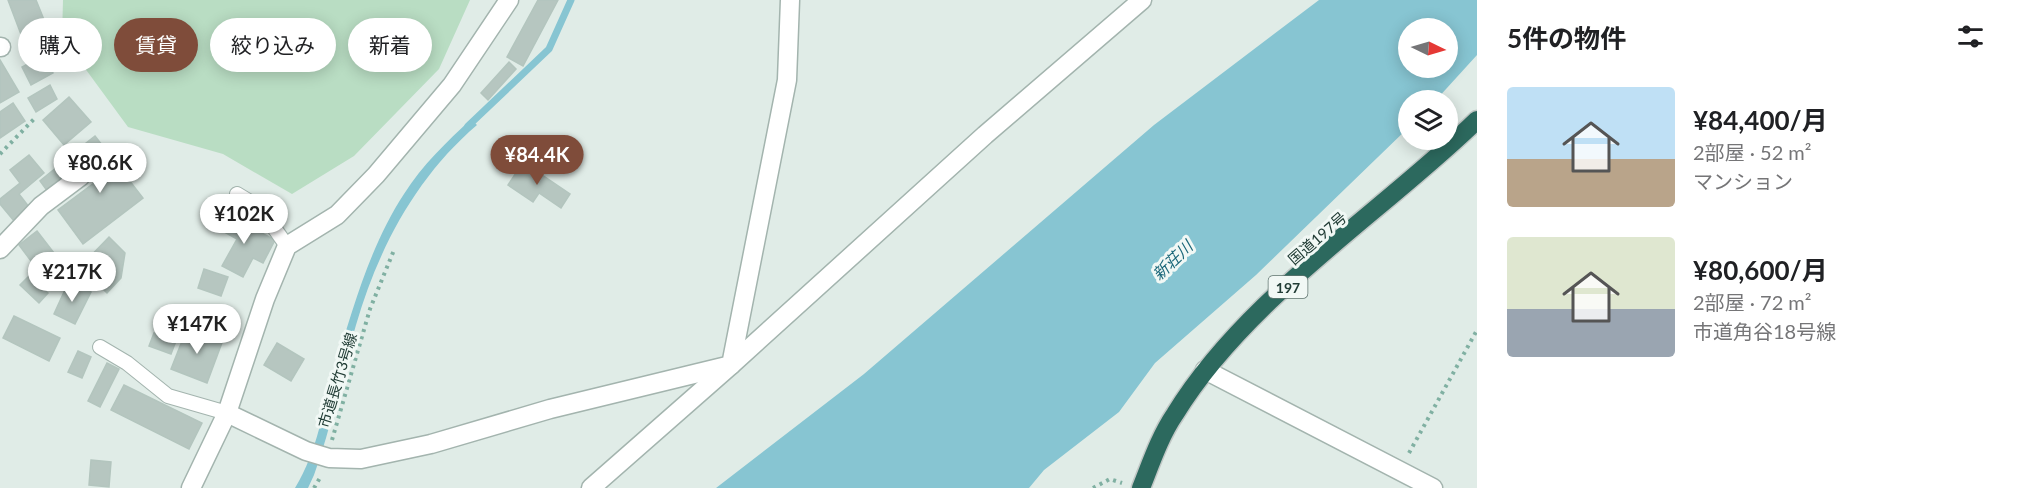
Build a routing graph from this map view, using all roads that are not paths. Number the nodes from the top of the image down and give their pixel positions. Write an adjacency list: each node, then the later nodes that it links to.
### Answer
1 (509, 0): 7 (street)
2 (790, 0): 10 (street)
3 (1142, 0): 10 (street)
4 (1477, 120): 11 (highway, 国道197号 / 197)
5 (81, 176): 8 (street)
6 (237, 194): 7 (lane)
7 (287, 246): 12 (street)
8 (0, 249)
9 (100, 347): 12 (lane)
10 (731, 365): 12 (street); 15 (street)
11 (1205, 370): 13 (highway, 国道197号 / 197); 16 (street)
12 (227, 412): 14 (street)
13 (1134, 486)
14 (191, 488)
15 (591, 488)
16 (1433, 488)

